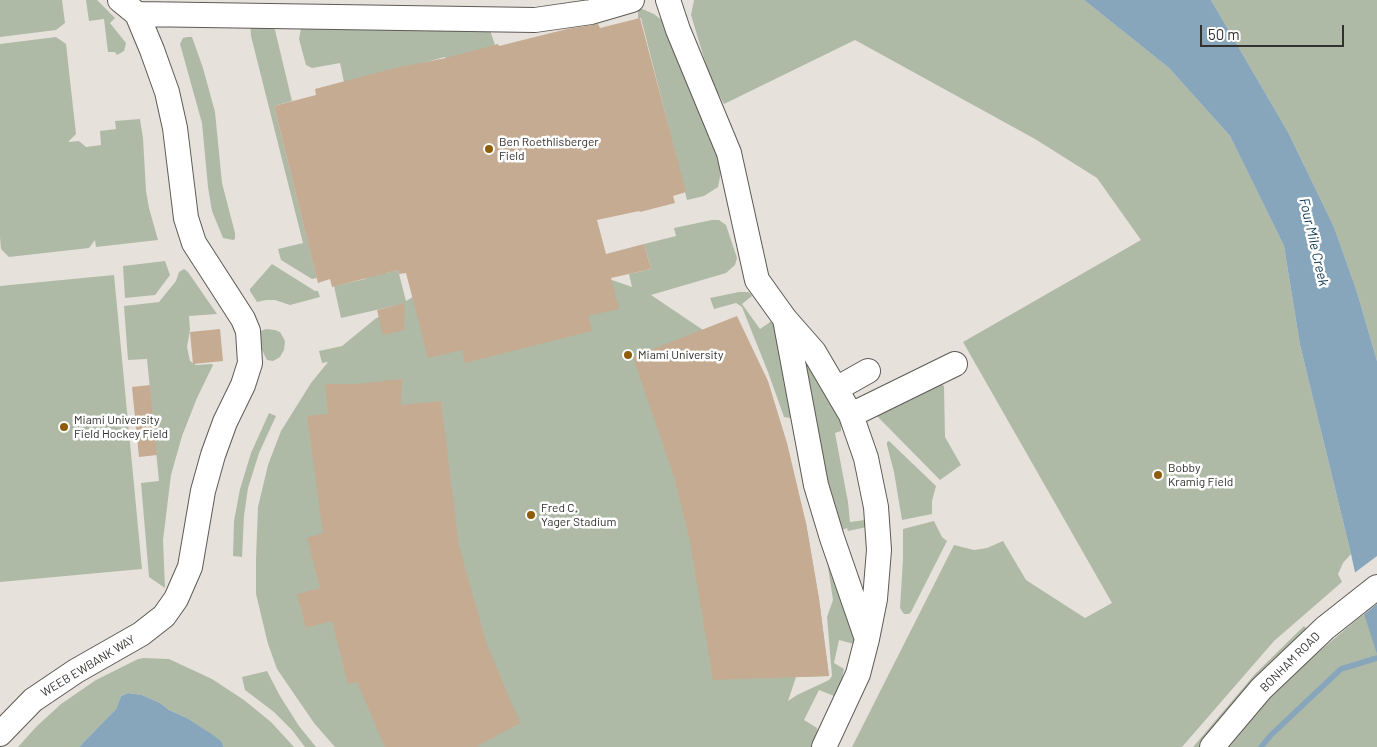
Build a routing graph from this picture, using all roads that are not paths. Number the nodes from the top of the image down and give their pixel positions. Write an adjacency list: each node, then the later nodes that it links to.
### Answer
1 (632, 0): 3 (street)
2 (668, 0): 4 (street)
3 (128, 7): 11 (street, WEEB EWBANK WAY)
4 (785, 319): 7 (street); 10 (street)
5 (955, 364): 8 (street)
6 (868, 371): 7 (street)
7 (836, 389): 8 (street)
8 (851, 415): 10 (street)
9 (1377, 587): 13 (street, BONHAM ROAD)
10 (868, 639): 12 (street)
11 (0, 734)
12 (824, 747)
13 (1212, 747)

